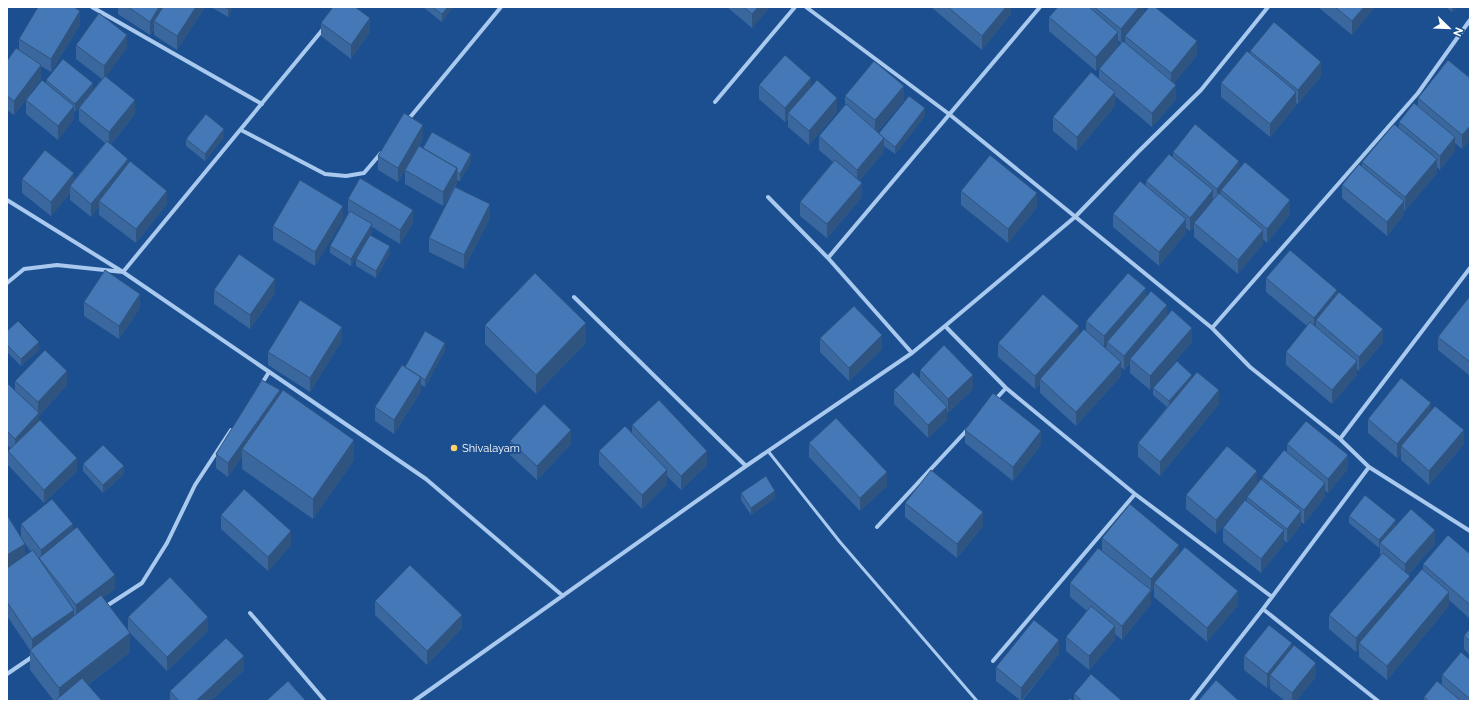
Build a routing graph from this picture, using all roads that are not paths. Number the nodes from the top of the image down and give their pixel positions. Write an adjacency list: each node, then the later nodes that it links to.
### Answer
1 (92, 7): 10 (street)
2 (501, 7): 12 (street)
3 (795, 7): 9 (street)
4 (806, 7): 11 (street)
5 (1040, 7): 11 (street)
6 (1268, 7): 17 (street)
7 (1470, 20): 24 (street)
8 (326, 25): 10 (street)
9 (715, 102)
10 (262, 104): 13 (street)
11 (949, 114): 17 (street); 18 (street)
12 (405, 124)
13 (241, 130): 14 (street); 20 (street)
14 (385, 149)
15 (768, 198): 18 (street)
16 (7, 200): 20 (street)
17 (1076, 217): 23 (street); 24 (street)
18 (828, 258): 25 (street)
19 (1470, 268): 32 (street)
20 (123, 272): 21 (street); 26 (street)
21 (7, 282)
22 (574, 297): 34 (street)
23 (945, 326): 25 (street); 27 (street)
24 (1212, 328): 32 (street)
25 (912, 353): 33 (street)
26 (270, 372): 28 (street); 39 (street)
27 (1006, 388): 29 (street); 36 (street)
28 (256, 392)
29 (990, 405)
30 (974, 423): 37 (street)
31 (234, 426): 42 (street)
32 (1340, 439): 35 (street)
33 (768, 451): 34 (street); 49 (lane)
34 (746, 466): 39 (street)
35 (1369, 467): 38 (street); 40 (street)
36 (1135, 494): 40 (street); 45 (street)
37 (877, 527)
38 (1470, 531)
39 (563, 596): 48 (street)
40 (1272, 597): 41 (street)
41 (1263, 609): 50 (street); 51 (street)
42 (98, 611)
43 (250, 613): 47 (street)
44 (40, 651): 46 (street)
45 (993, 661)
46 (7, 674)
47 (325, 701)
48 (414, 701)
49 (978, 701)
50 (1191, 701)
51 (1378, 701)

